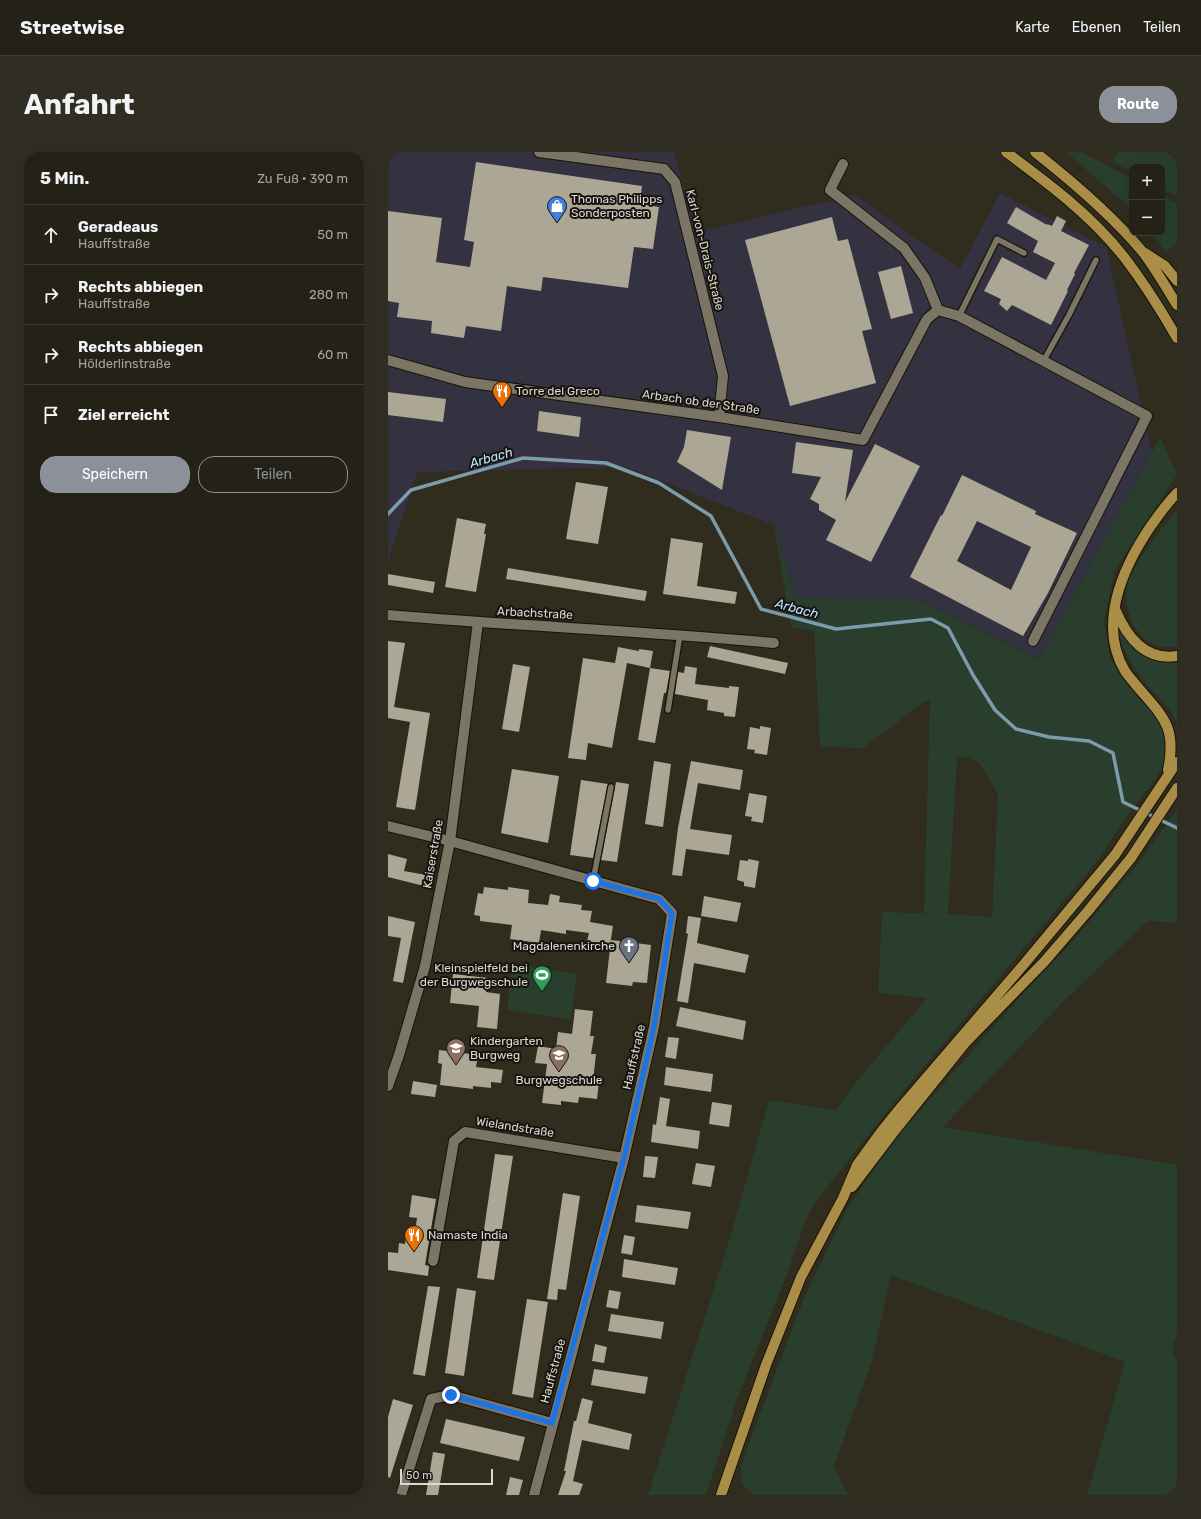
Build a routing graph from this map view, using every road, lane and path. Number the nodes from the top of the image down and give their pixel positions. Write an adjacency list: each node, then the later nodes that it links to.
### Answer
1 (539, 152): 15 (street, Karl-von-Drais-Straße)
2 (1006, 152): 12 (main road)
3 (1035, 152): 5 (main road)
4 (843, 164): 10 (street)
5 (1142, 251): 8 (main road); 9 (main road)
6 (1024, 253): 11 (lane)
7 (1096, 260): 14 (lane)
8 (1177, 281)
9 (1177, 305)
10 (938, 310): 11 (street); 15 (street, Arbach ob der Straße)
11 (959, 316): 14 (street)
12 (1177, 338)
13 (388, 360): 15 (street, Arbach ob der Straße)
14 (1044, 360): 21 (street)
15 (719, 417)
16 (1177, 493): 17 (main road)
17 (1115, 607): 23 (main road); 26 (main road)
18 (388, 615): 19 (street, Arbachstraße)
19 (478, 622): 20 (street, Arbachstraße); 30 (street, Kaiserstraße)
20 (680, 634): 22 (street, Arbachstraße); 24 (lane)
21 (1033, 641)
22 (774, 643)
23 (1177, 656)
24 (668, 710)
25 (1177, 762): 26 (main road)
26 (1166, 780): 34 (main road)
27 (611, 787): 31 (lane)
28 (1177, 788): 34 (main road)
29 (388, 826): 30 (street, Hauffstraße)
30 (450, 841): 31 (street, Hauffstraße); 32 (street, Kaiserstraße)
31 (593, 881): 33 (street, Hauffstraße)
32 (388, 1086)
33 (624, 1158): 35 (street, Wielandstraße); 36 (street, Hauffstraße)
34 (843, 1198): 39 (main road)
35 (433, 1261)
36 (552, 1423): 37 (street); 38 (street, Hauffstraße)
37 (401, 1495)
38 (534, 1495)
39 (720, 1495)

